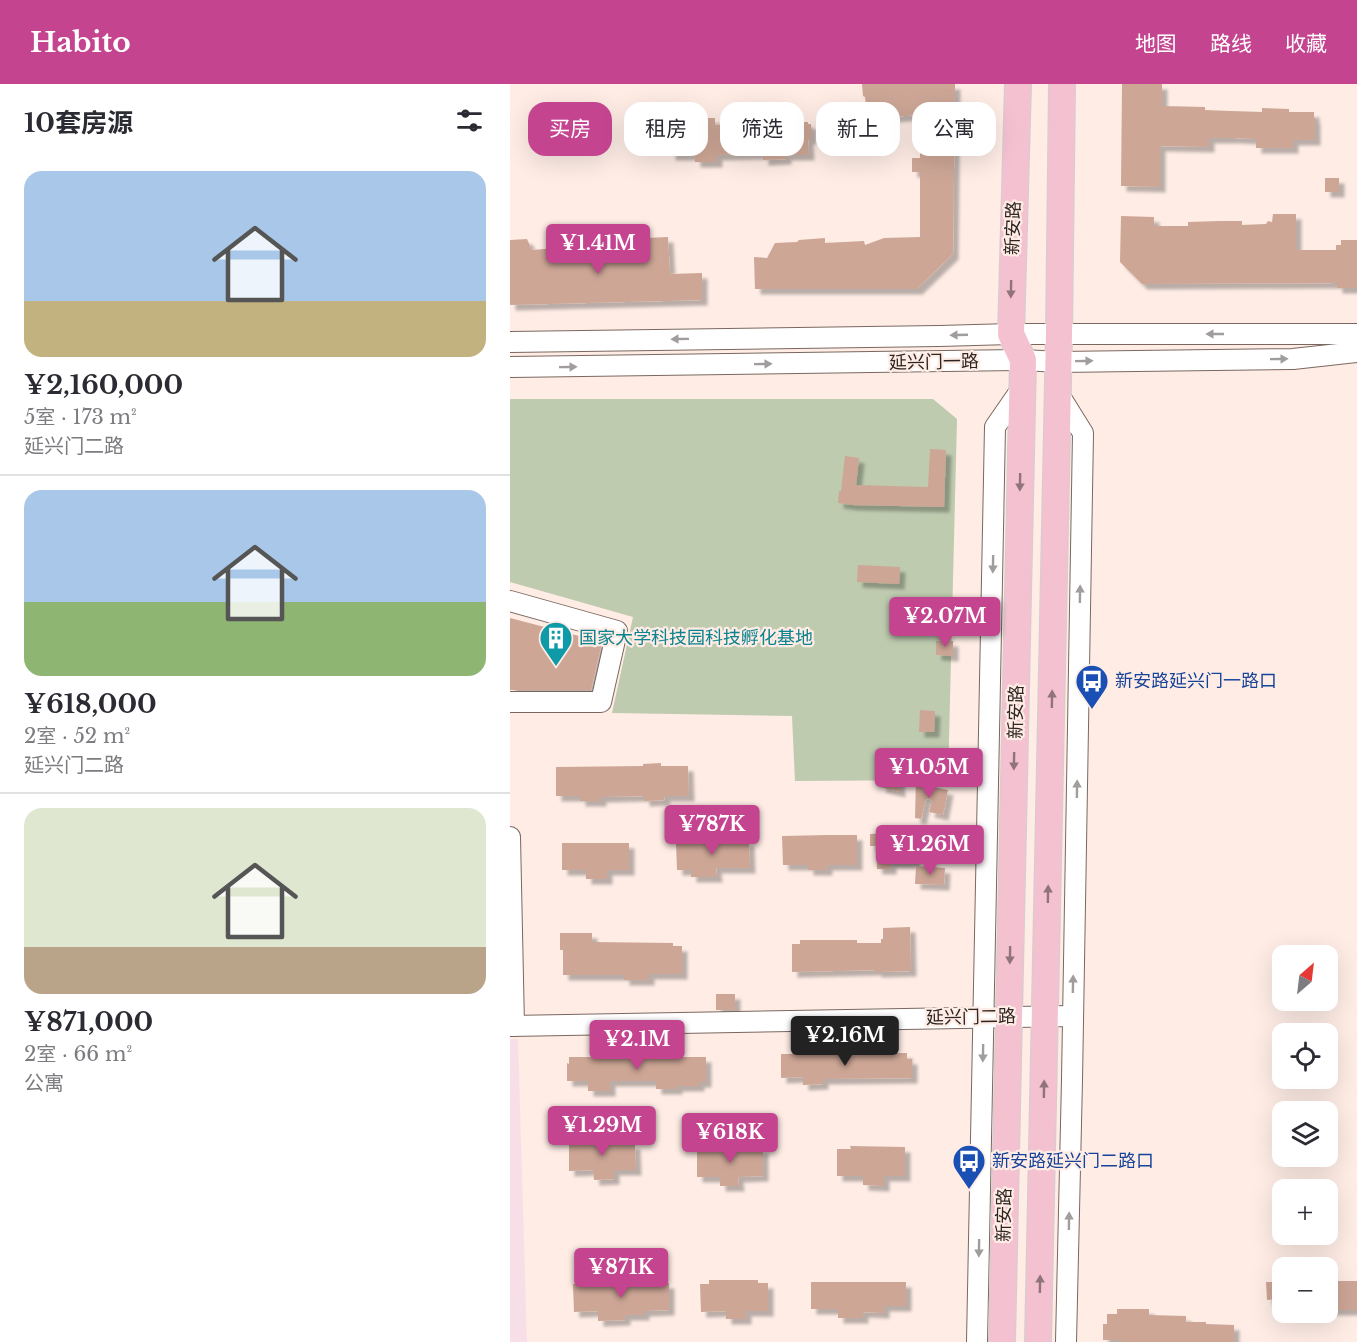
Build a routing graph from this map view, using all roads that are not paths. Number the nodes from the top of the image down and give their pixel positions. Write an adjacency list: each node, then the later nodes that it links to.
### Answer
1 (1018, 84): 3 (main road, 新安路, one-way to 3)
2 (1062, 84): 4 (main road, 新安路)
3 (1011, 334): 4 (street, 延兴门一路); 6 (street, 延兴门一路, one-way to 6); 8 (main road, 新安路)
4 (1059, 334): 5 (street, 延兴门一路, one-way to 4); 9 (main road, 新安路)
5 (1357, 334)
6 (510, 342)
7 (1357, 352): 9 (street, 延兴门一路, one-way to 7)
8 (1023, 360): 9 (street, 延兴门一路); 10 (street, 延兴门一路, one-way to 8); 15 (main road, 新安路, one-way to 15)
9 (1059, 362): 11 (main road, 新安路)
10 (510, 367)
11 (1058, 393): 16 (main road, 新安路, one-way to 11); 17 (street, one-way to 11)
12 (510, 601): 13 (street)
13 (510, 702)
14 (510, 837): 18 (street)
15 (996, 1016): 16 (street, 延兴门二路); 18 (street, 延兴门二路); 19 (street, one-way to 19); 20 (main road, 新安路)
16 (1045, 1016): 17 (street, 延兴门二路); 21 (main road, 新安路, one-way to 16)
17 (1073, 1016): 22 (street, one-way to 17)
18 (512, 1026)
19 (977, 1342)
20 (1002, 1342)
21 (1038, 1342)
22 (1066, 1342)

